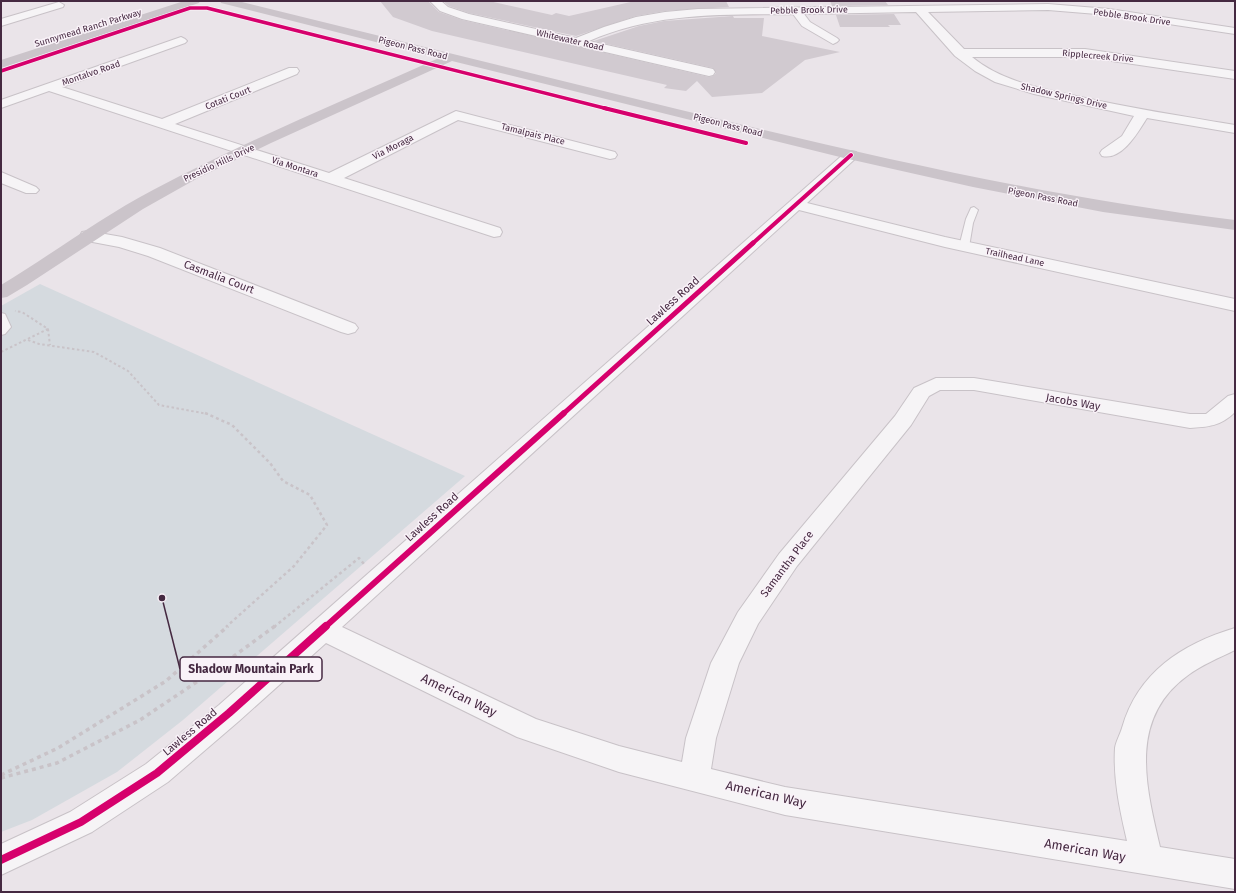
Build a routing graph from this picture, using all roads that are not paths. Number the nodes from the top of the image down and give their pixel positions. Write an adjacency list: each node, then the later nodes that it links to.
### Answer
1 (45, 1): 8 (street)
2 (174, 1): 14 (street, Sunnymead Ranch Parkway)
3 (196, 1): 16 (street, Sunnymead Ranch Parkway)
4 (225, 1): 15 (street, Pigeon Pass Road)
5 (435, 1): 12 (street, Whitewater Road)
6 (919, 9): 7 (street, Pebble Brook Drive); 9 (street, Pebble Brook Drive); 13 (street, Shadow Springs Drive)
7 (796, 11): 10 (street); 12 (street, Pebble Brook Drive)
8 (1, 23)
9 (1235, 31)
10 (833, 40)
11 (181, 41): 20 (street, Montalvo Road)
12 (577, 42): 18 (street, Whitewater Road)
13 (959, 53): 19 (street, Ripplecreek Drive); 22 (street, Shadow Springs Drive)
14 (1, 56)
15 (451, 57): 26 (street, Presidio Hills Drive); 29 (street, Pigeon Pass Road)
16 (1, 64)
17 (293, 71): 24 (street, Cotati Court)
18 (709, 72)
19 (1235, 75)
20 (50, 87): 21 (street, Montalvo Road); 24 (street, Via Montara)
21 (1, 104)
22 (1143, 113): 25 (street, Shadow Springs Drive); 27 (street)
23 (456, 115): 28 (street, Tamalpais Place); 31 (street, Via Moraga)
24 (162, 124): 26 (street, Via Montara)
25 (1235, 129)
26 (244, 150): 31 (street, Via Montara); 37 (street, Presidio Hills Drive)
27 (1108, 153)
28 (610, 155)
29 (851, 156): 33 (street, Lawless Road); 35 (street, Pigeon Pass Road)
30 (1, 178): 32 (street)
31 (330, 179): 36 (street, Via Montara)
32 (31, 190)
33 (796, 205): 38 (street, Trailhead Lane); 46 (street, Lawless Road)
34 (974, 210): 38 (lane)
35 (1235, 226)
36 (494, 232)
37 (88, 236): 39 (street, Presidio Hills Drive); 42 (street, Casmalia Court)
38 (964, 246): 40 (street, Trailhead Lane)
39 (1, 293)
40 (1235, 305)
41 (4, 313): 43 (lane)
42 (348, 328)
43 (1, 332)
44 (936, 384): 45 (street, Jacobs Way); 48 (street, Samantha Place)
45 (1235, 400)
46 (322, 629): 48 (street, American Way); 49 (street, Lawless Road)
47 (1235, 638): 50 (street)
48 (694, 777): 50 (street, American Way)
49 (1, 860)
50 (1147, 861): 51 (street, American Way)
51 (1235, 874)

